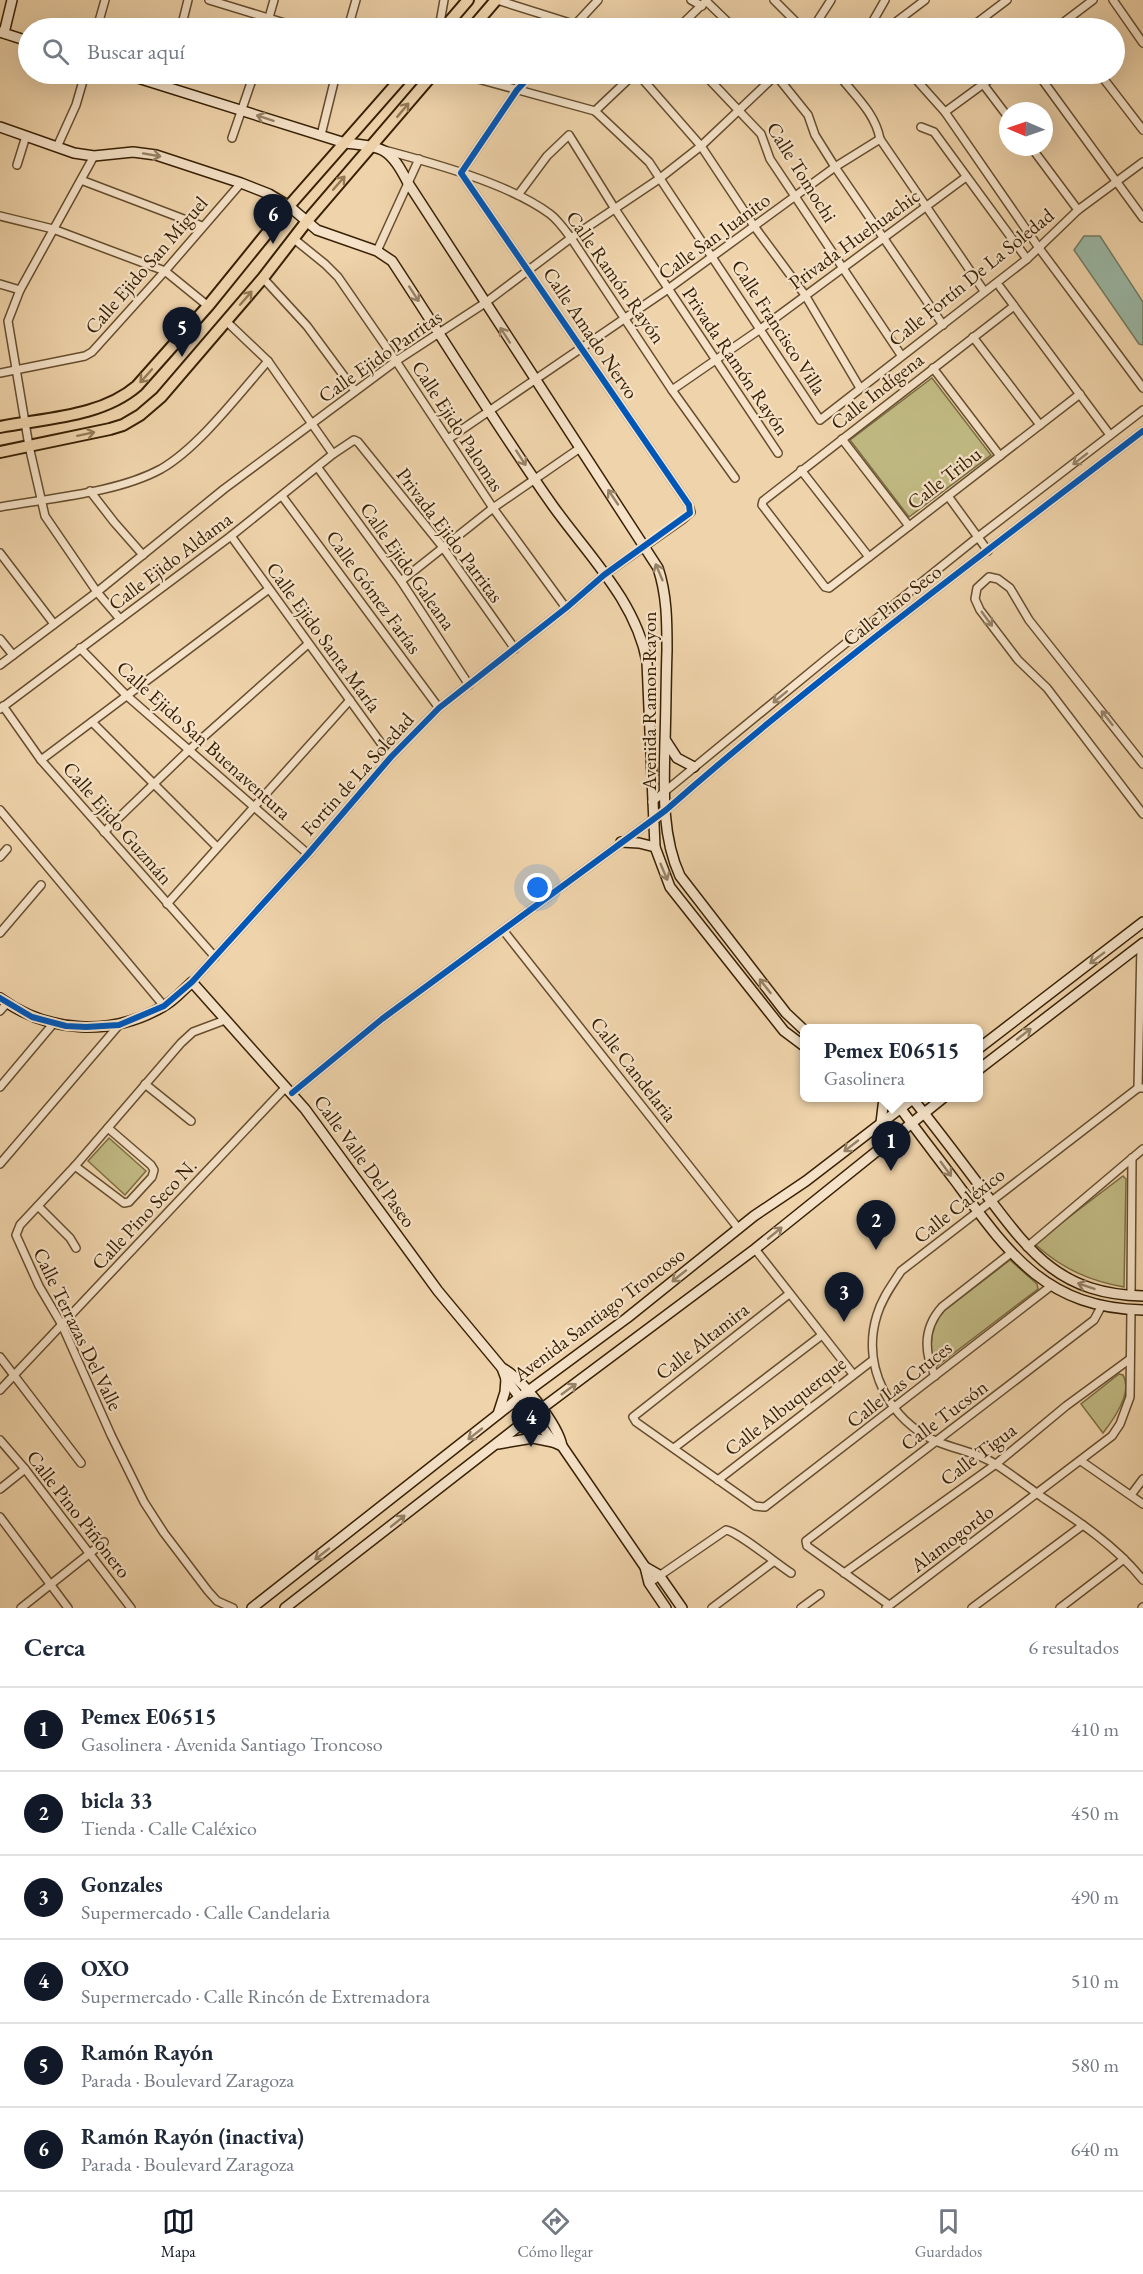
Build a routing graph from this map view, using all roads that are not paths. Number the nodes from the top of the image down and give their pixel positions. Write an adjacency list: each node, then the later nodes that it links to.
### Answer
1 (12, 0): 38 (main road)
2 (105, 0): 20 (street)
3 (188, 0): 21 (street)
4 (209, 0): 22 (street)
5 (274, 0): 23 (street)
6 (356, 0): 24 (street)
7 (444, 0): 25 (street)
8 (468, 0): 26 (main road)
9 (496, 0): 27 (main road); 28 (street)
10 (598, 0): 29 (street)
11 (691, 0): 19 (street)
12 (774, 0): 32 (street)
13 (831, 0): 33 (street)
14 (885, 0): 34 (street)
15 (925, 0): 35 (street)
16 (1007, 0): 36 (street)
17 (1093, 0): 37 (street)
18 (1113, 0): 40 (street)
19 (705, 2): 30 (street); 31 (street)
20 (100, 18)
21 (184, 18)
22 (266, 18)
23 (269, 18)
24 (351, 18)
25 (441, 18)
26 (453, 18)
27 (481, 18)
28 (548, 18)
29 (582, 18)
30 (688, 18)
31 (723, 18)
32 (792, 18)
33 (819, 18)
34 (875, 18)
35 (901, 18)
36 (983, 18)
37 (1072, 18)
38 (2, 32): 39 (main road)
39 (18, 38)
40 (1143, 44)
41 (82, 84): 76 (street)
42 (156, 84): 60 (main road, Calle Ramón Rayón)
43 (166, 84): 60 (street)
44 (250, 84): 63 (street)
45 (334, 84): 70 (street)
46 (396, 84): 74 (main road)
47 (425, 84): 75 (main road, one-way to 47)
48 (496, 84): 61 (street, Calle Francisco Villa)
49 (523, 84): 61 (street)
50 (625, 84): 64 (street)
51 (645, 84): 77 (street)
52 (714, 84): 65 (street, Calle Tomochi)
53 (766, 84): 65 (street, Calle Ejido Parritas)
54 (784, 84): 84 (street)
55 (846, 84): 73 (street)
56 (921, 84): 66 (street)
57 (983, 84): 62 (street); 66 (street)
58 (1045, 84): 89 (street)
59 (1108, 84): 69 (street)
60 (165, 87): 63 (main road, Calle Ramón Rayón)
61 (517, 90): 64 (street, Calle Francisco Villa); 85 (street)
62 (999, 105)
63 (241, 110): 70 (main road, Calle Ramón Rayón, one-way to 63); 72 (street)
64 (596, 111): 88 (street, Calle Francisco Villa)
65 (740, 111): 77 (street, Calle Ejido Parritas); 93 (street, Calle Tomochi)
66 (945, 111): 108 (street)
67 (0, 127): 71 (main road, Avenida Ramon Rayon)
68 (921, 127): 86 (street)
69 (1143, 130)
70 (321, 135): 74 (main road, Calle Ramón Rayón)
71 (26, 136): 76 (main road, Avenida Ramon Rayon); 83 (street)
72 (232, 138)
73 (880, 139): 84 (street, Calle San Juanito); 95 (street)
74 (345, 143): 75 (main road, Calle Ramón Rayón); 94 (main road)
75 (372, 146): 78 (main road, Calle Ramón Rayón); 101 (main road, one-way to 75)
76 (57, 147): 79 (main road, Avenida Ramon Rayon)
77 (701, 147): 88 (street, Calle Ejido Parritas); 103 (street)
78 (383, 149): 81 (street, Calle Ramón Rayón); 91 (main road)
79 (94, 156): 87 (street); 90 (main road, Avenida Ramon Rayon, one-way to 90)
80 (1037, 156): 98 (street)
81 (419, 159): 85 (street, Calle Ramón Rayón); 91 (street)
82 (1143, 162): 89 (street, Calle Fortín De La Soledad)
83 (17, 165)
84 (836, 166): 93 (street, Calle San Juanito); 105 (street)
85 (461, 173): 92 (street, Calle Ramón Rayón); 114 (street, Calle Amado Nervo)
86 (966, 177): 95 (street, Privada Huehuachic); 111 (street)
87 (81, 180): 102 (street); 104 (street)
88 (659, 180): 97 (street, Calle Ejido Parritas); 110 (street, Calle Francisco Villa)
89 (1116, 182): 96 (street); 98 (street, Calle Fortín De La Soledad)
90 (241, 183): 94 (main road, Avenida Ramon Rayon); 102 (street, Calle Ejido San Miguel)
91 (408, 183): 109 (street); 122 (main road, Avenida Ramon Rayon)
92 (518, 195): 97 (street, Privada Ramón Rayón); 106 (street, Calle Ramón Rayón)
93 (796, 198): 103 (street, Calle San Juanito); 112 (street, Calle Tomochi)
94 (289, 206): 101 (main road, Avenida Ramon Rayon); 123 (main road)
95 (926, 206): 105 (street, Privada Huehuachic); 120 (street)
96 (1140, 208): 100 (street)
97 (615, 210): 106 (street, Calle Ejido Parritas); 118 (street, Privada Ramón Rayón)
98 (1078, 210): 108 (street, Calle Fortín De La Soledad)
99 (0, 216): 104 (street)
100 (1143, 218)
101 (307, 220): 107 (main road); 109 (main road, Avenida Ramon Rayon)
102 (202, 226): 113 (street, Calle Ejido San Miguel)
103 (754, 226): 110 (street, Calle San Juanito); 121 (street)
104 (53, 230): 113 (street); 119 (street)
105 (884, 236): 112 (street, Privada Huehuachic); 127 (street)
106 (572, 238): 114 (street, Calle Ejido Parritas); 125 (street, Calle Ramón Rayón)
107 (294, 239): 115 (main road); 135 (street, Calle Ejido Palomas)
108 (1039, 248): 111 (street, Calle Fortín De La Soledad); 140 (street)
109 (377, 251): 129 (main road, Avenida Ramon Rayon, one-way to 129)
110 (713, 257): 118 (street, Calle San Juanito); 128 (street, Calle Francisco Villa)
111 (1027, 259): 120 (street, Calle Fortín De La Soledad)
112 (844, 267): 121 (street, Privada Huehuachic); 132 (street, Calle Tomochi)
113 (165, 271): 123 (street); 137 (street, Calle Ejido San Miguel)
114 (529, 271): 122 (street, Calle Ejido Parritas); 131 (street, Calle Amado Nervo)
115 (263, 278): 126 (main road, one-way to 115); 143 (street)
116 (0, 284): 119 (street)
117 (1000, 287): 124 (street)
118 (668, 289): 125 (street, Calle San Juanito); 133 (street, Privada Ramón Rayón)
119 (20, 290): 137 (street)
120 (984, 291): 127 (street, Calle Fortín De La Soledad)
121 (805, 295): 128 (street, Privada Huehuachic); 141 (street)
122 (485, 303): 129 (street, Calle Ejido Parritas); 139 (main road, Avenida Ramon Rayon, one-way to 122)
123 (208, 306): 148 (main road, one-way to 148)
124 (1014, 306): 130 (street, Calle Indígena); 144 (street)
125 (624, 319): 131 (street, Calle San Juanito); 142 (street, Calle Ramón Rayón)
126 (226, 321): 134 (street); 157 (main road, one-way to 126)
127 (943, 325): 132 (street, Calle Fortín De La Soledad)
128 (759, 330): 133 (street, Privada Huehuachic); 147 (street, Calle Francisco Villa)
129 (440, 333): 135 (street, Calle Ejido Parritas); 145 (main road, Avenida Ramon Rayon)
130 (974, 337): 136 (street, Calle Indígena); 150 (street)
131 (580, 350): 139 (street, Calle San Juanito); 173 (street, Calle Amado Nervo)
132 (901, 355): 141 (street, Calle Fortín De La Soledad)
133 (715, 360): 142 (street, Privada Huehuachic); 160 (street, Privada Ramón Rayón)
134 (268, 361): 149 (street); 167 (street)
135 (396, 361): 143 (street, Calle Ejido Parritas); 155 (street, Calle Ejido Palomas)
136 (933, 368): 154 (street, Calle Indígena); 162 (street)
137 (15, 370): 138 (street, Calle Ejido San Miguel); 148 (street)
138 (0, 373)
139 (534, 379): 145 (street, Calle San Juanito); 158 (main road, Avenida Ramon Rayon)
140 (1143, 387)
141 (860, 388): 147 (street, Calle Fortín De La Soledad)
142 (672, 390): 165 (street, Calle Ramón Rayón)
143 (355, 391): 149 (street, Calle Ejido Parritas)
144 (1080, 394): 150 (street, Calle Tribu); 153 (street)
145 (490, 410): 155 (street, Calle San Juanito); 166 (main road, Avenida Ramon Rayon, one-way to 166)
146 (1143, 410): 153 (street, Calle Pino Seco)
147 (820, 420)
148 (25, 422): 151 (main road); 157 (street)
149 (313, 424): 161 (street); 181 (street, Calle Ejido Parritas)
150 (1040, 425): 162 (street, Calle Tribu)
151 (0, 427)
152 (1143, 431): 179 (street, Calle Pino Seco)
153 (1110, 435): 176 (street, Calle Pino Seco, one-way to 176)
154 (842, 439): 164 (street, Calle Indígena); 174 (street)
155 (447, 440): 172 (street, Calle Ejido Palomas)
156 (358, 442): 161 (street, Calle Ejido Aldama); 177 (street, Privada Ejido Parritas)
157 (29, 446): 159 (main road); 170 (street)
158 (580, 448): 166 (street); 178 (main road, Avenida Ramon Rayon, one-way to 158)
159 (0, 452)
160 (778, 453)
161 (333, 454): 163 (street, Calle Ejido Aldama)
162 (1000, 456): 169 (street, Calle Tribu)
163 (318, 468): 168 (street, Calle Ejido Aldama); 184 (street, Calle Ejido Galeana)
164 (801, 470): 182 (street); 185 (street, Calle Indígena)
165 (735, 478)
166 (535, 479): 172 (street); 183 (main road, Avenida Ramon Rayon)
167 (90, 491): 170 (street); 181 (street)
168 (282, 496): 175 (street, Calle Ejido Aldama); 201 (street, Calle Gómez Farías)
169 (948, 496): 174 (street, Calle Tribu); 176 (street)
170 (40, 500): 171 (street); 187 (street)
171 (0, 507)
172 (493, 508): 177 (street); 188 (street, Calle Ejido Palomas)
173 (690, 513): 178 (street, Fortin de La Soledad)
174 (909, 526): 182 (street, Calle Tribu)
175 (231, 536): 186 (street, Calle Ejido Santa María); 189 (street, Calle Ejido Aldama)
176 (978, 537): 179 (street); 208 (street, Calle Pino Seco, one-way to 208)
177 (442, 546): 184 (street); 194 (street, Privada Ejido Parritas)
178 (646, 546): 183 (street, Fortin de La Soledad); 203 (main road, Avenida Ramon Rayon, one-way to 178)
179 (987, 550): 214 (street, Calle Pino Seco)
180 (0, 553): 190 (street)
181 (143, 555): 187 (street, Calle Ejido Parritas)
182 (869, 557): 185 (street, Calle Tribu)
183 (604, 575): 188 (street, Fortin de La Soledad); 211 (main road, Avenida Ramon Rayon)
184 (401, 581): 197 (street, Calle Ejido Galeana)
185 (828, 588)
186 (268, 589): 192 (street, Calle Ejido Santa María); 198 (street)
187 (97, 592): 189 (street); 190 (street, Calle Ejido Parritas)
188 (566, 608): 194 (street, Fortin de La Soledad)
189 (120, 619): 193 (street, Calle Ejido Aldama)
190 (54, 624): 195 (street, Calle Ejido Parritas)
191 (0, 639): 195 (street)
192 (308, 644): 199 (street, Calle Ejido Santa María); 204 (street)
193 (80, 648): 198 (street, Calle Ejido San Buenaventura); 200 (street, Calle Ejido Aldama)
194 (515, 649): 197 (street, Fortin de La Soledad)
195 (13, 655): 196 (street, Calle Ejido Parritas)
196 (0, 665)
197 (469, 685): 201 (street, Fortin de La Soledad)
198 (126, 695): 202 (street); 204 (street, Calle Ejido San Buenaventura)
199 (350, 700): 205 (street, Calle Ejido Santa María); 212 (street)
200 (2, 707): 206 (street, Calle Ejido Guzmán)
201 (439, 708): 205 (street, Fortin de La Soledad)
202 (92, 722): 206 (street); 209 (street)
203 (665, 740): 208 (main road); 210 (main road, Avenida Ramon Rayon)
204 (190, 749): 209 (street); 212 (street, Calle Ejido San Buenaventura)
205 (391, 757): 222 (street, Fortin de La Soledad)
206 (41, 760): 217 (street, Calle Ejido Guzmán)
207 (1143, 764): 215 (street, one-way to 215)
208 (694, 767): 210 (street, Calle Pino Seco)
209 (156, 784): 217 (street); 219 (street)
210 (664, 792): 211 (street, Calle Pino Seco); 214 (main road, Avenida Ramon Rayon)
211 (652, 802): 216 (main road, Avenida Ramon Rayon)
212 (255, 807): 219 (street); 222 (street, Calle Ejido San Buenaventura)
213 (0, 810): 234 (street)
214 (666, 810): 216 (street, Calle Pino Seco); 239 (main road, Avenida Ramon Rayon, one-way to 214)
215 (1143, 814)
216 (654, 819): 218 (street, Calle Pino Seco); 220 (main road, Avenida Ramon Rayon)
217 (104, 832): 225 (street, Calle Ejido Guzmán)
218 (621, 842): 220 (main road); 227 (street, Calle Pino Seco)
219 (218, 847): 225 (street)
220 (655, 847): 241 (main road, Avenida Ramon Rayon, one-way to 241)
221 (8, 849): 223 (street)
222 (308, 854): 230 (street, Fortin de La Soledad)
223 (0, 857)
224 (41, 885): 228 (street)
225 (167, 904): 230 (street, Calle Ejido Guzmán)
226 (1143, 922): 242 (main road, one-way to 242)
227 (503, 930): 247 (street, Calle Pino Seco N.); 266 (street, Calle Candelaria)
228 (0, 933)
229 (1142, 944): 231 (street); 243 (main road, one-way to 229)
230 (215, 957): 232 (street, Fortin de La Soledad)
231 (1142, 980): 240 (street)
232 (192, 982): 234 (main road, Fortin de La Soledad); 236 (main road, Calle Valle Del Paseo)
233 (3, 1000): 235 (street); 237 (main road)
234 (164, 1006): 238 (main road, Fortin de La Soledad)
235 (0, 1011)
236 (225, 1020): 244 (street, Calle Terrazas Del Valle); 247 (main road, Calle Valle Del Paseo)
237 (53, 1024): 238 (main road); 245 (street)
238 (119, 1025): 261 (street)
239 (800, 1026)
240 (1141, 1031): 246 (street)
241 (800, 1043)
242 (983, 1045)
243 (983, 1066)
244 (145, 1084): 255 (street); 258 (street, Calle Terrazas Del Valle)
245 (0, 1087)
246 (1141, 1088): 263 (street, Calle Caléxico)
247 (289, 1090): 278 (street, Calle Pino Seco N.); 283 (main road, Calle Valle Del Paseo)
248 (884, 1102): 257 (main road)
249 (896, 1102): 253 (main road)
250 (908, 1102): 253 (main road, Avenida Santiago Troncoso)
251 (916, 1102): 254 (main road)
252 (938, 1102): 254 (main road, Avenida Santiago Troncoso)
253 (901, 1108): 256 (main road); 257 (main road, Avenida Santiago Troncoso)
254 (924, 1112): 256 (main road, Avenida Santiago Troncoso); 263 (main road)
255 (191, 1121)
256 (911, 1122): 265 (main road, one-way to 265); 269 (main road, Avenida Santiago Troncoso, one-way to 256)
257 (881, 1123): 266 (main road, Avenida Santiago Troncoso, one-way to 266)
258 (108, 1128): 262 (street, Calle Terrazas Del Valle); 262 (street)
259 (1143, 1149): 260 (street)
260 (1132, 1158): 267 (street); 273 (street)
261 (0, 1164)
262 (75, 1166): 264 (street, Calle Terrazas Del Valle)
263 (991, 1201): 265 (street, Calle Caléxico); 267 (main road)
264 (38, 1206): 268 (street); 278 (street, Calle Terrazas Del Valle)
265 (978, 1212): 270 (main road); 282 (street, Calle Caléxico)
266 (738, 1228): 289 (main road, Avenida Santiago Troncoso, one-way to 289)
267 (1027, 1247): 273 (main road, one-way to 267)
268 (76, 1248)
269 (755, 1249): 272 (street); 290 (main road, Avenida Santiago Troncoso, one-way to 269)
270 (1011, 1253): 271 (main road); 286 (street)
271 (1051, 1286): 275 (main road); 286 (street, Calle Las Cruces)
272 (789, 1294): 279 (street); 298 (street, Calle Altamira)
273 (1131, 1295): 274 (main road)
274 (1143, 1296)
275 (1101, 1307): 276 (main road); 295 (street, Calle Tucsón)
276 (1131, 1310): 277 (main road); 281 (street, Alamogordo)
277 (1143, 1310)
278 (62, 1326): 285 (street, Calle Pino Seco N.); 323 (street, Calle Terrazas Del Valle)
279 (822, 1335): 284 (street); 298 (street)
280 (0, 1357): 285 (street)
281 (1130, 1359): 299 (street, Alamogordo); 301 (street, Calle Tigua)
282 (873, 1360): 284 (street, Calle Albuquerque); 291 (street, Calle Caléxico)
283 (502, 1368): 287 (main road, Calle Valle Del Paseo); 289 (main road, Calle Valle Del Paseo)
284 (853, 1374): 304 (street, Calle Albuquerque)
285 (16, 1376): 288 (street, Calle Pino Seco N.); 300 (street)
286 (935, 1376): 291 (street, Calle Las Cruces)
287 (506, 1379): 289 (main road, Calle Valle Del Paseo); 293 (main road)
288 (0, 1390)
289 (526, 1397): 290 (main road); 292 (main road); 293 (main road, Avenida Santiago Troncoso)
290 (541, 1409): 292 (main road, Avenida Santiago Troncoso); 297 (main road)
291 (894, 1409): 295 (street, Calle Caléxico); 304 (street, Calle Las Cruces)
292 (533, 1415): 296 (main road, Avenida Santiago Troncoso); 297 (main road)
293 (498, 1416): 329 (main road, Avenida Santiago Troncoso, one-way to 329)
294 (0, 1440): 302 (street, Calle Pino Piñonero)
295 (937, 1441): 301 (street, Calle Caléxico); 317 (street, Calle Tucsón)
296 (496, 1444): 297 (main road); 330 (main road, Avenida Santiago Troncoso, one-way to 296)
297 (558, 1444): 315 (main road)
298 (674, 1448): 304 (street)
299 (1081, 1461): 306 (street, Alamogordo); 307 (street)
300 (81, 1463)
301 (996, 1464): 306 (street, Calle Caléxico); 317 (street, Calle Tigua)
302 (25, 1469): 305 (street); 312 (street, Calle Pino Piñonero)
303 (1143, 1479): 307 (street)
304 (717, 1480)
305 (0, 1489)
306 (1038, 1494): 310 (street, Calle Caléxico); 324 (street, Alamogordo)
307 (1131, 1495): 308 (street)
308 (1143, 1504)
309 (0, 1516): 321 (street)
310 (1083, 1525): 313 (street, Calle Caléxico); 335 (street)
311 (104, 1542): 312 (street)
312 (91, 1554): 321 (street); 327 (street, Calle Pino Piñonero)
313 (1124, 1559): 319 (street, Calle Caléxico); 336 (street)
314 (773, 1562): 316 (street); 318 (street); 333 (street)
315 (645, 1567): 318 (main road); 320 (main road)
316 (791, 1573)
317 (844, 1573): 324 (street)
318 (659, 1575): 320 (street); 332 (main road)
319 (1143, 1580)
320 (649, 1583): 331 (main road)
321 (51, 1586): 325 (street); 326 (street)
322 (820, 1593): 334 (street)
323 (218, 1605): 328 (street, Calle Terrazas Del Valle)
324 (887, 1607)
325 (21, 1608)
326 (68, 1608)
327 (131, 1608)
328 (233, 1608)
329 (252, 1608)
330 (285, 1608)
331 (666, 1608)
332 (682, 1608)
333 (712, 1608)
334 (801, 1608)
335 (972, 1608)
336 (1060, 1608)

